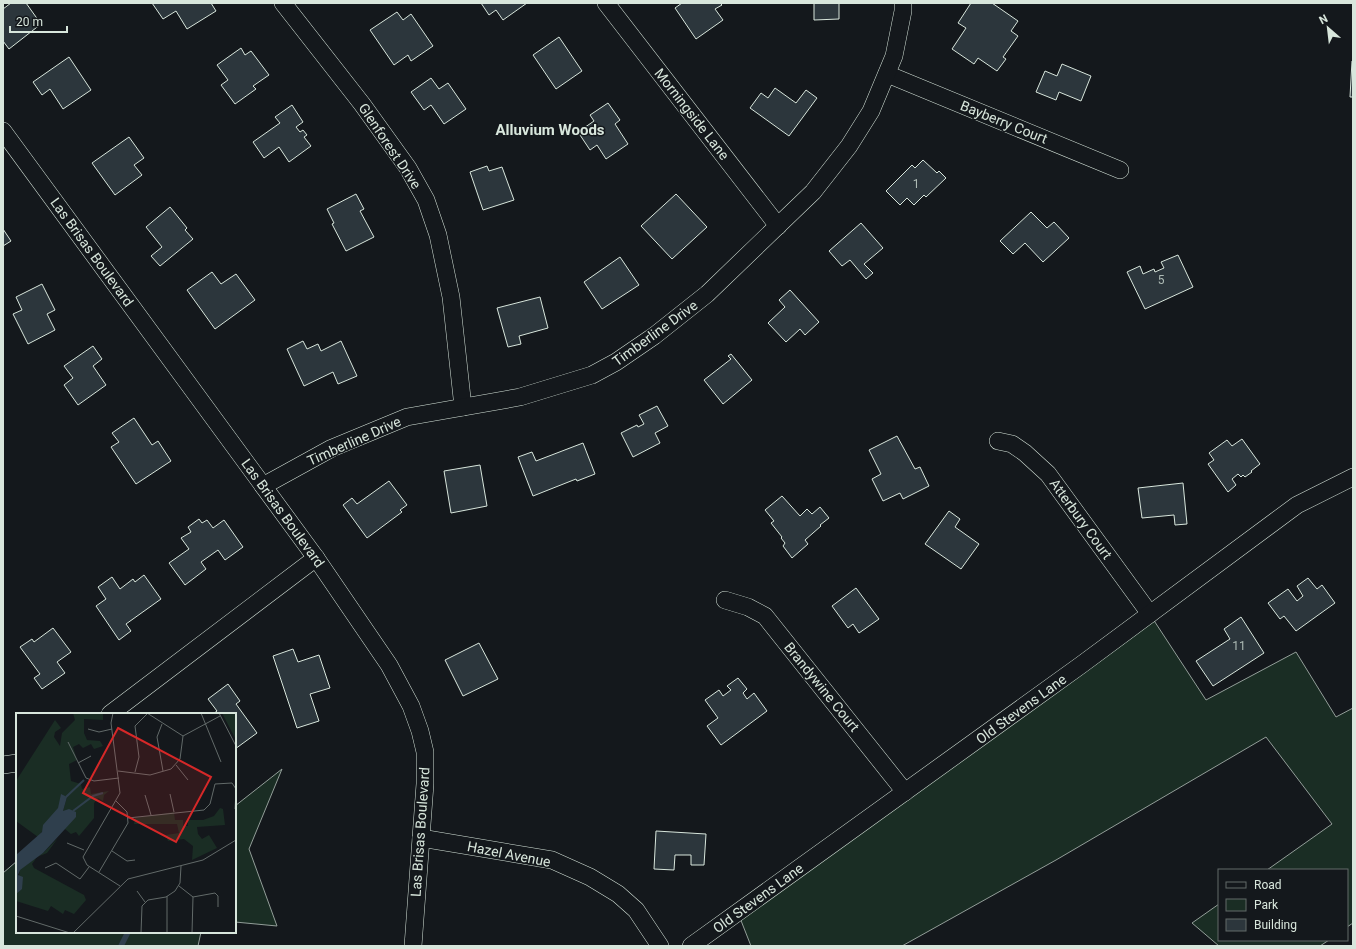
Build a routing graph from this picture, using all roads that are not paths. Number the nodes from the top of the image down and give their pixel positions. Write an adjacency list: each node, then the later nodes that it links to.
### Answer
1 (283, 3): 8 (street, Glenforest Drive)
2 (606, 3): 7 (street, Morningside Lane)
3 (903, 3): 4 (street, Timberline Drive)
4 (887, 74): 6 (street, Bayberry Court); 7 (street, Timberline Drive)
5 (3, 131): 11 (street, Las Brisas Boulevard)
6 (1120, 170)
7 (778, 226): 8 (street, Timberline Drive)
8 (463, 407): 11 (street, Timberline Drive)
9 (998, 441): 14 (street, Atterbury Court)
10 (1353, 477): 14 (street, Old Stevens Lane)
11 (263, 486): 12 (street, Las Brisas Boulevard)
12 (316, 558): 15 (street); 19 (street, Las Brisas Boulevard)
13 (725, 600): 18 (street, Brandywine Court)
14 (1150, 614): 18 (street, Old Stevens Lane)
15 (111, 713)
16 (16, 762): 17 (street)
17 (3, 765)
18 (905, 792): 22 (street, Old Stevens Lane)
19 (421, 838): 20 (street, Las Brisas Boulevard); 21 (street, Hazel Avenue)
20 (413, 946)
21 (660, 946)
22 (691, 946)

